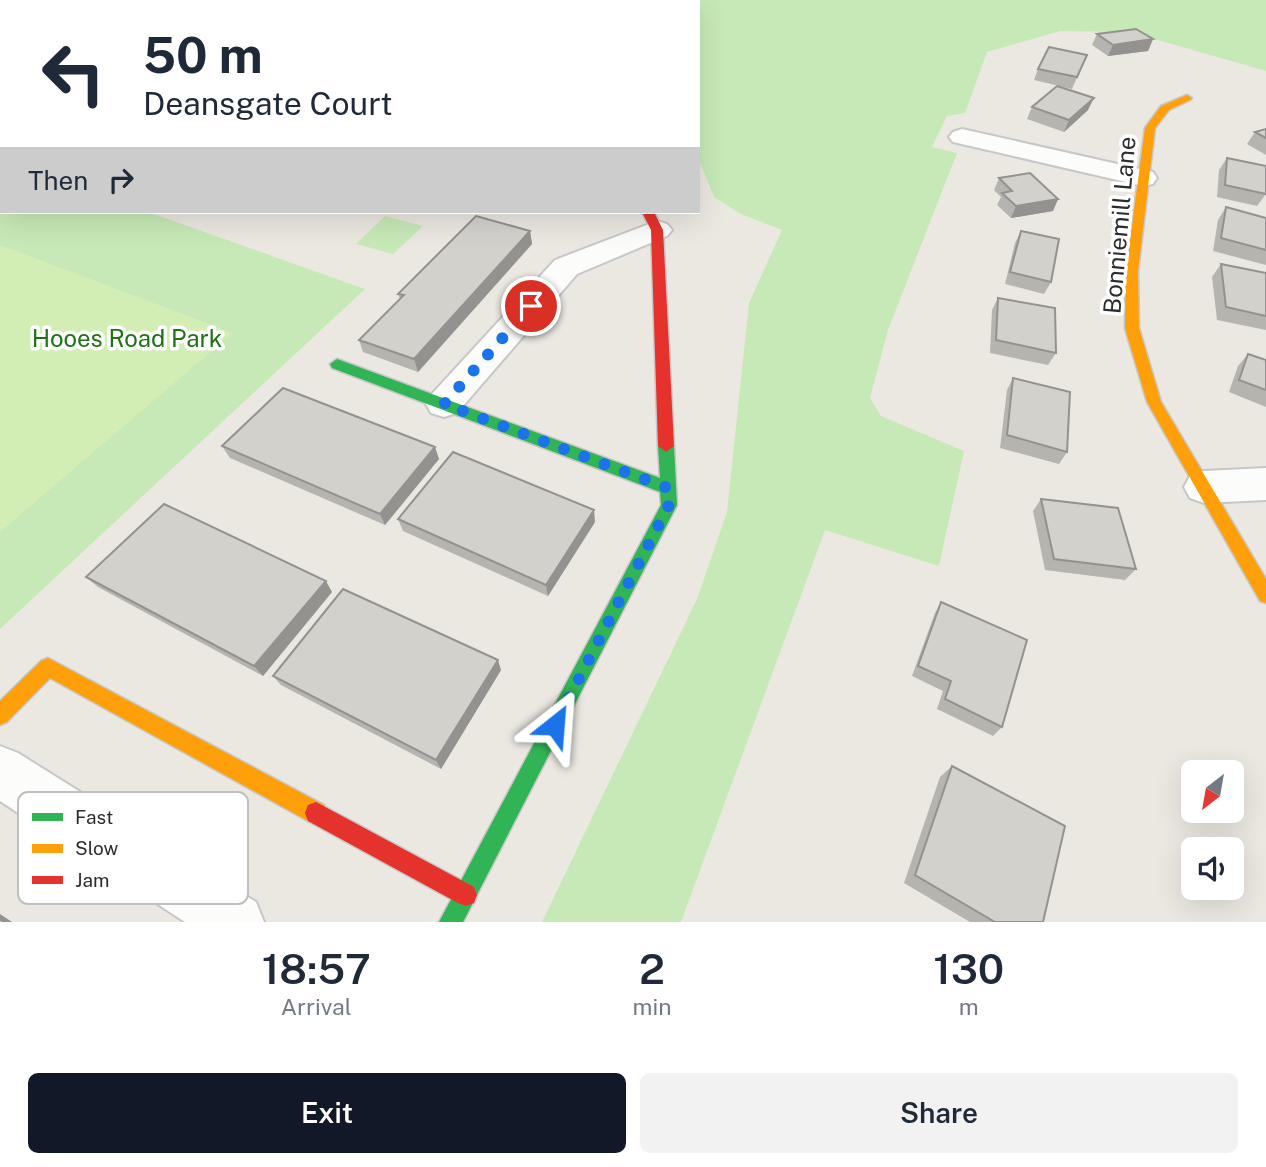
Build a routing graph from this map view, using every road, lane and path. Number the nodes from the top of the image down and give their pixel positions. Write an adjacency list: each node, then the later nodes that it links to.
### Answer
1 (1187, 97): 3 (street, Bonniemill Lane)
2 (962, 137): 3 (street)
3 (1143, 177): 8 (street, Bonniemill Lane)
4 (653, 221): 6 (street); 9 (street)
5 (337, 364): 6 (street)
6 (444, 404): 9 (street)
7 (1266, 484): 8 (street)
8 (1204, 487): 10 (street, Bonniemill Lane)
9 (668, 488): 14 (street)
10 (1266, 595)
11 (0, 715): 14 (street)
12 (0, 771): 13 (street)
13 (33, 792)
14 (466, 895): 17 (street)
15 (208, 904): 16 (street)
16 (236, 922)
17 (451, 922)

